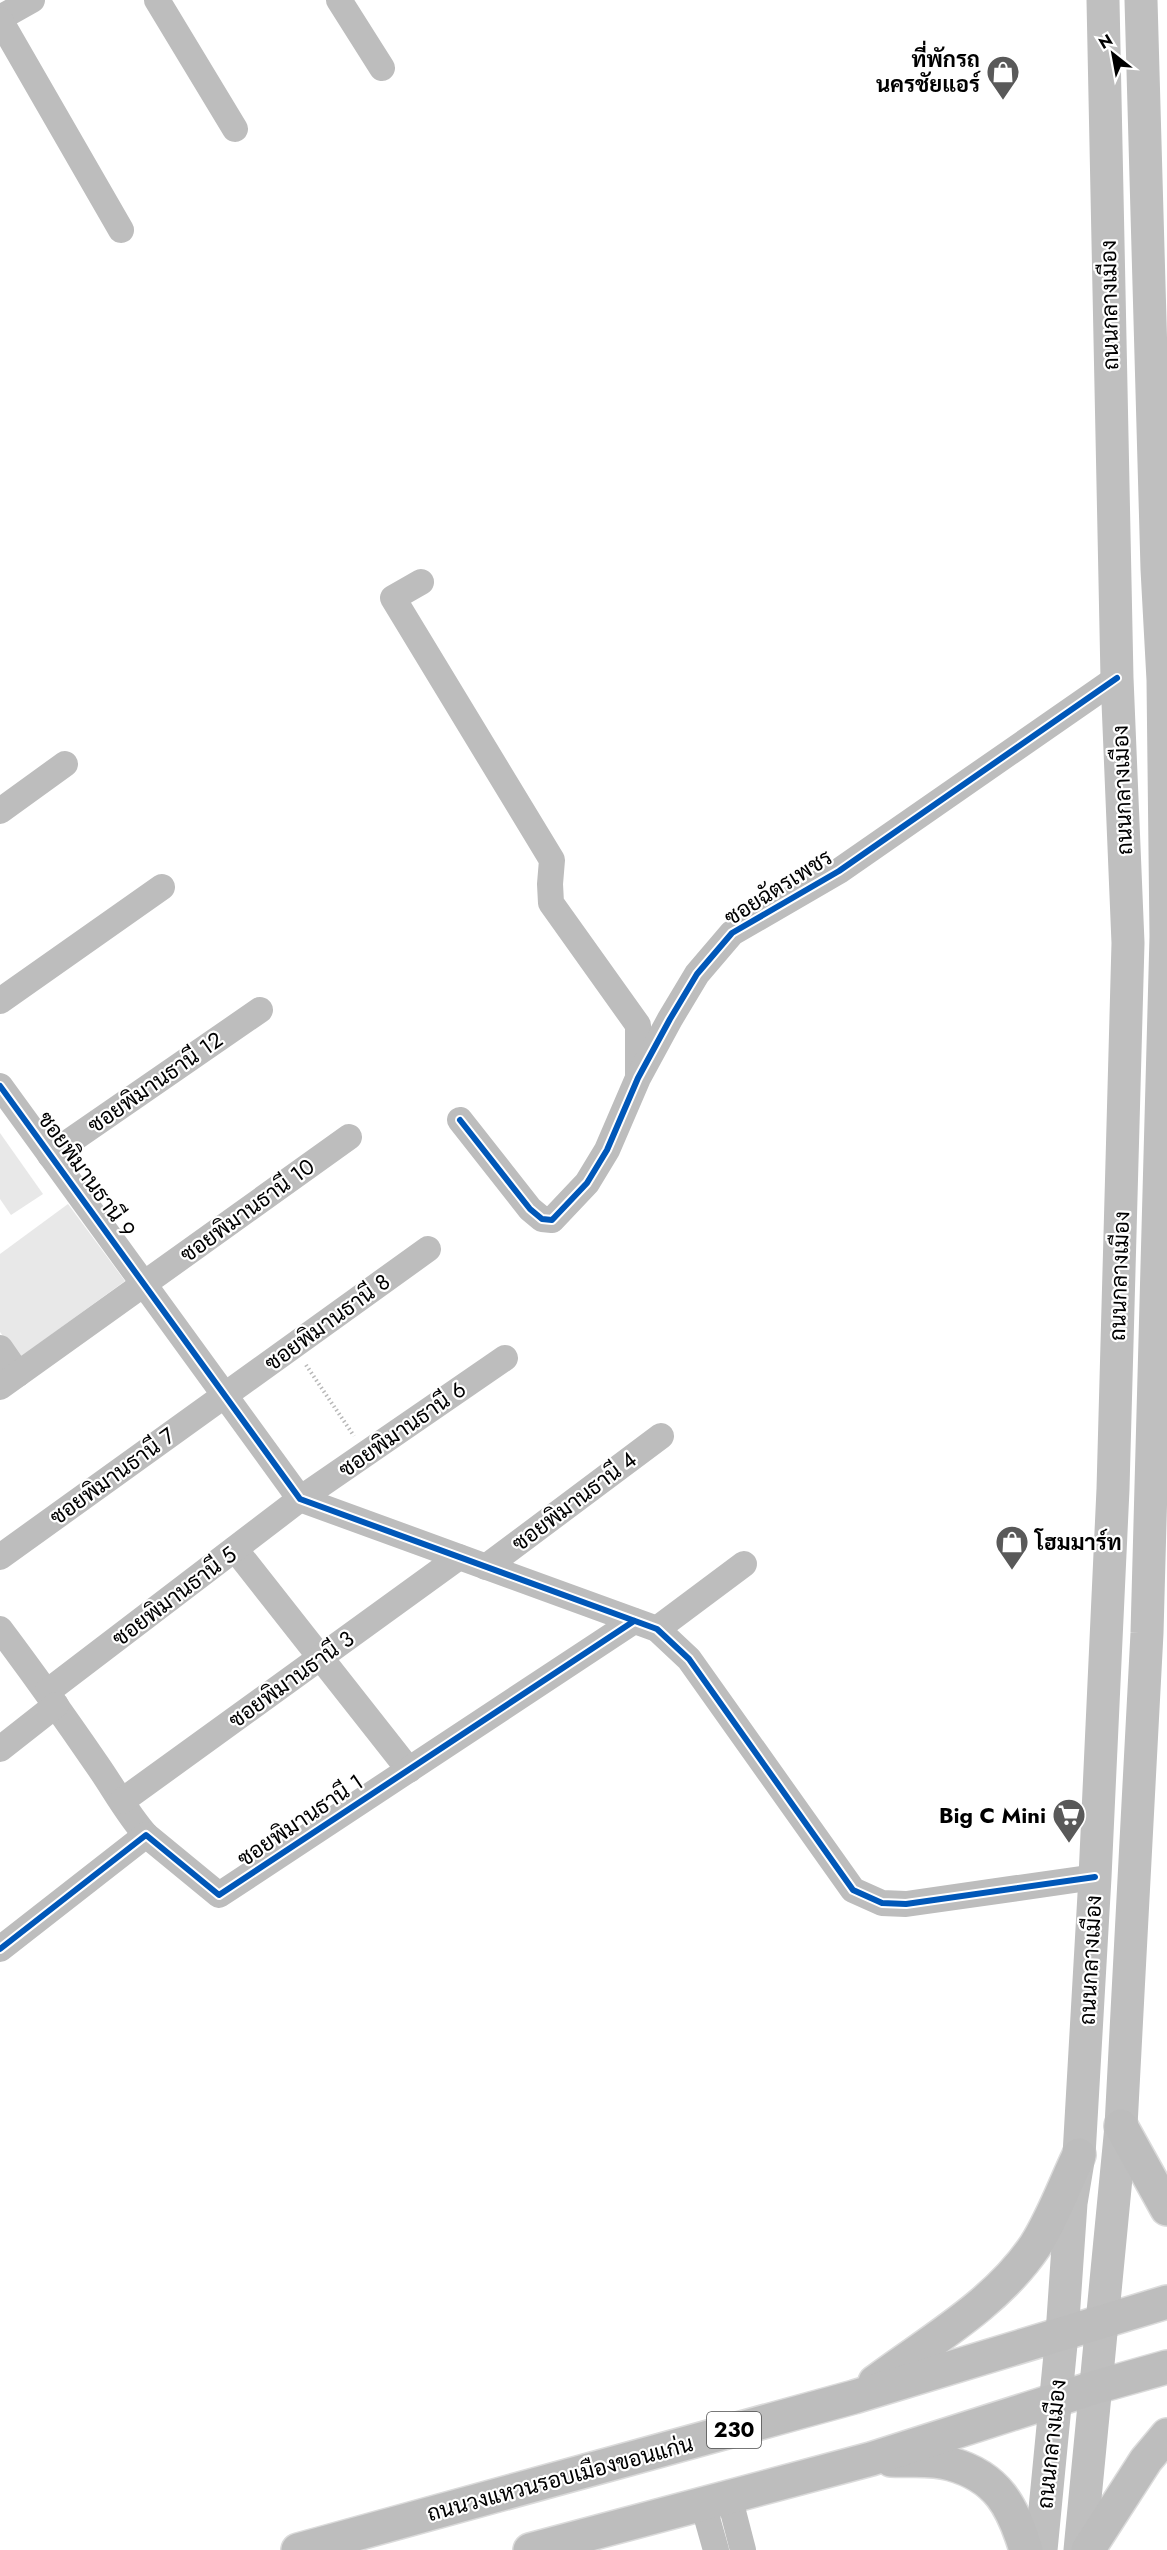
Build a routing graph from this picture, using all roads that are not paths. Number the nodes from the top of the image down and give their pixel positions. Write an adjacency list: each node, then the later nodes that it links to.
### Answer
1 (32, 0): 6 (street)
2 (157, 0): 8 (street)
3 (339, 0): 7 (street)
4 (1103, 0): 11 (main road, ถนนกลางเมือง)
5 (1141, 0): 17 (main road, ถนนกลางเมือง)
6 (0, 19): 9 (street)
7 (382, 68)
8 (235, 129)
9 (121, 230)
10 (421, 582): 18 (street)
11 (1117, 678): 18 (street, ซอยฉัตรเพชร); 31 (main road, ถนนกลางเมือง)
12 (64, 764): 13 (street)
13 (0, 811)
14 (162, 887): 15 (street)
15 (0, 1001)
16 (260, 1010): 23 (street, ซอยพิมานธานี 12)
17 (1165, 1058): 22 (main road, ถนนกลางเมือง)
18 (638, 1078): 20 (street, ซอยฉัตรเพชร)
19 (0, 1086): 23 (street, ซอยพิมานธานี 9)
20 (460, 1120)
21 (349, 1137): 25 (street, ซอยพิมานธานี 10)
22 (1164, 1139): 32 (main road, ถนนกลางเมือง)
23 (50, 1155): 25 (street, ซอยพิมานธานี 9)
24 (428, 1250): 29 (street, ซอยพิมานธานี 8)
25 (144, 1284): 28 (street, ซอยพิมานธานี 10); 29 (street, ซอยพิมานธานี 9)
26 (0, 1348): 28 (street)
27 (504, 1358): 33 (street, ซอยพิมานธานี 6)
28 (9, 1381)
29 (225, 1395): 33 (street, ซอยพิมานธานี 9); 35 (street, ซอยพิมานธานี 7)
30 (661, 1436): 38 (street, ซอยพิมานธานี 4)
31 (1113, 1490): 32 (main road); 47 (main road, ถนนกลางเมือง)
32 (1152, 1491): 49 (main road, ถนนกลางเมือง)
33 (300, 1499): 34 (street, ซอยพิมานธานี 5); 36 (street)
34 (235, 1549): 41 (street); 42 (street, ซอยพิมานธานี 5)
35 (0, 1557)
36 (459, 1557): 38 (street); 41 (street, ซอยพิมานธานี 3)
37 (744, 1564): 39 (street, ซอยพิมานธานี 1)
38 (486, 1567): 39 (street)
39 (646, 1625): 44 (street, ซอยพิมานธานี 1); 47 (street)
40 (0, 1629): 42 (street)
41 (320, 1658): 44 (street); 45 (street, ซอยพิมานธานี 3)
42 (52, 1699): 43 (street, ซอยพิมานธานี 5); 45 (street)
43 (0, 1749)
44 (409, 1770): 46 (street, ซอยพิมานธานี 1)
45 (122, 1801): 46 (street)
46 (146, 1835): 48 (street)
47 (1095, 1877): 50 (main road, ถนนกลางเมือง)
48 (0, 1949)
49 (1120, 2126): 51 (highway); 53 (main road, ถนนกลางเมือง)
50 (1080, 2155): 54 (main road, ถนนกลางเมือง); 57 (highway)
51 (1167, 2209)
52 (1167, 2302): 53 (highway, ถนนวงแหวนรอบเมืองขอนแก่น / 230)
53 (1102, 2321): 54 (highway, ถนนวงแหวนรอบเมืองขอนแก่น / 230); 56 (main road, ถนนกลางเมือง)
54 (1062, 2334): 57 (highway, ถนนวงแหวนรอบเมืองขอนแก่น / 230); 58 (main road, ถนนกลางเมือง)
55 (1167, 2367): 56 (highway)
56 (1096, 2387): 58 (highway); 69 (main road, ถนนกลางเมือง)
57 (854, 2397): 63 (highway, ถนนวงแหวนรอบเมืองขอนแก่น / 230)
58 (1055, 2400): 60 (highway); 68 (main road, ถนนกลางเมือง)
59 (1167, 2434): 70 (highway)
60 (871, 2459): 61 (highway); 67 (highway)
61 (716, 2500): 62 (highway); 65 (street); 66 (street)
62 (593, 2542): 64 (highway)
63 (298, 2550)
64 (530, 2550)
65 (716, 2550)
66 (743, 2550)
67 (1026, 2550)
68 (1041, 2550)
69 (1080, 2550)
70 (1088, 2550)

